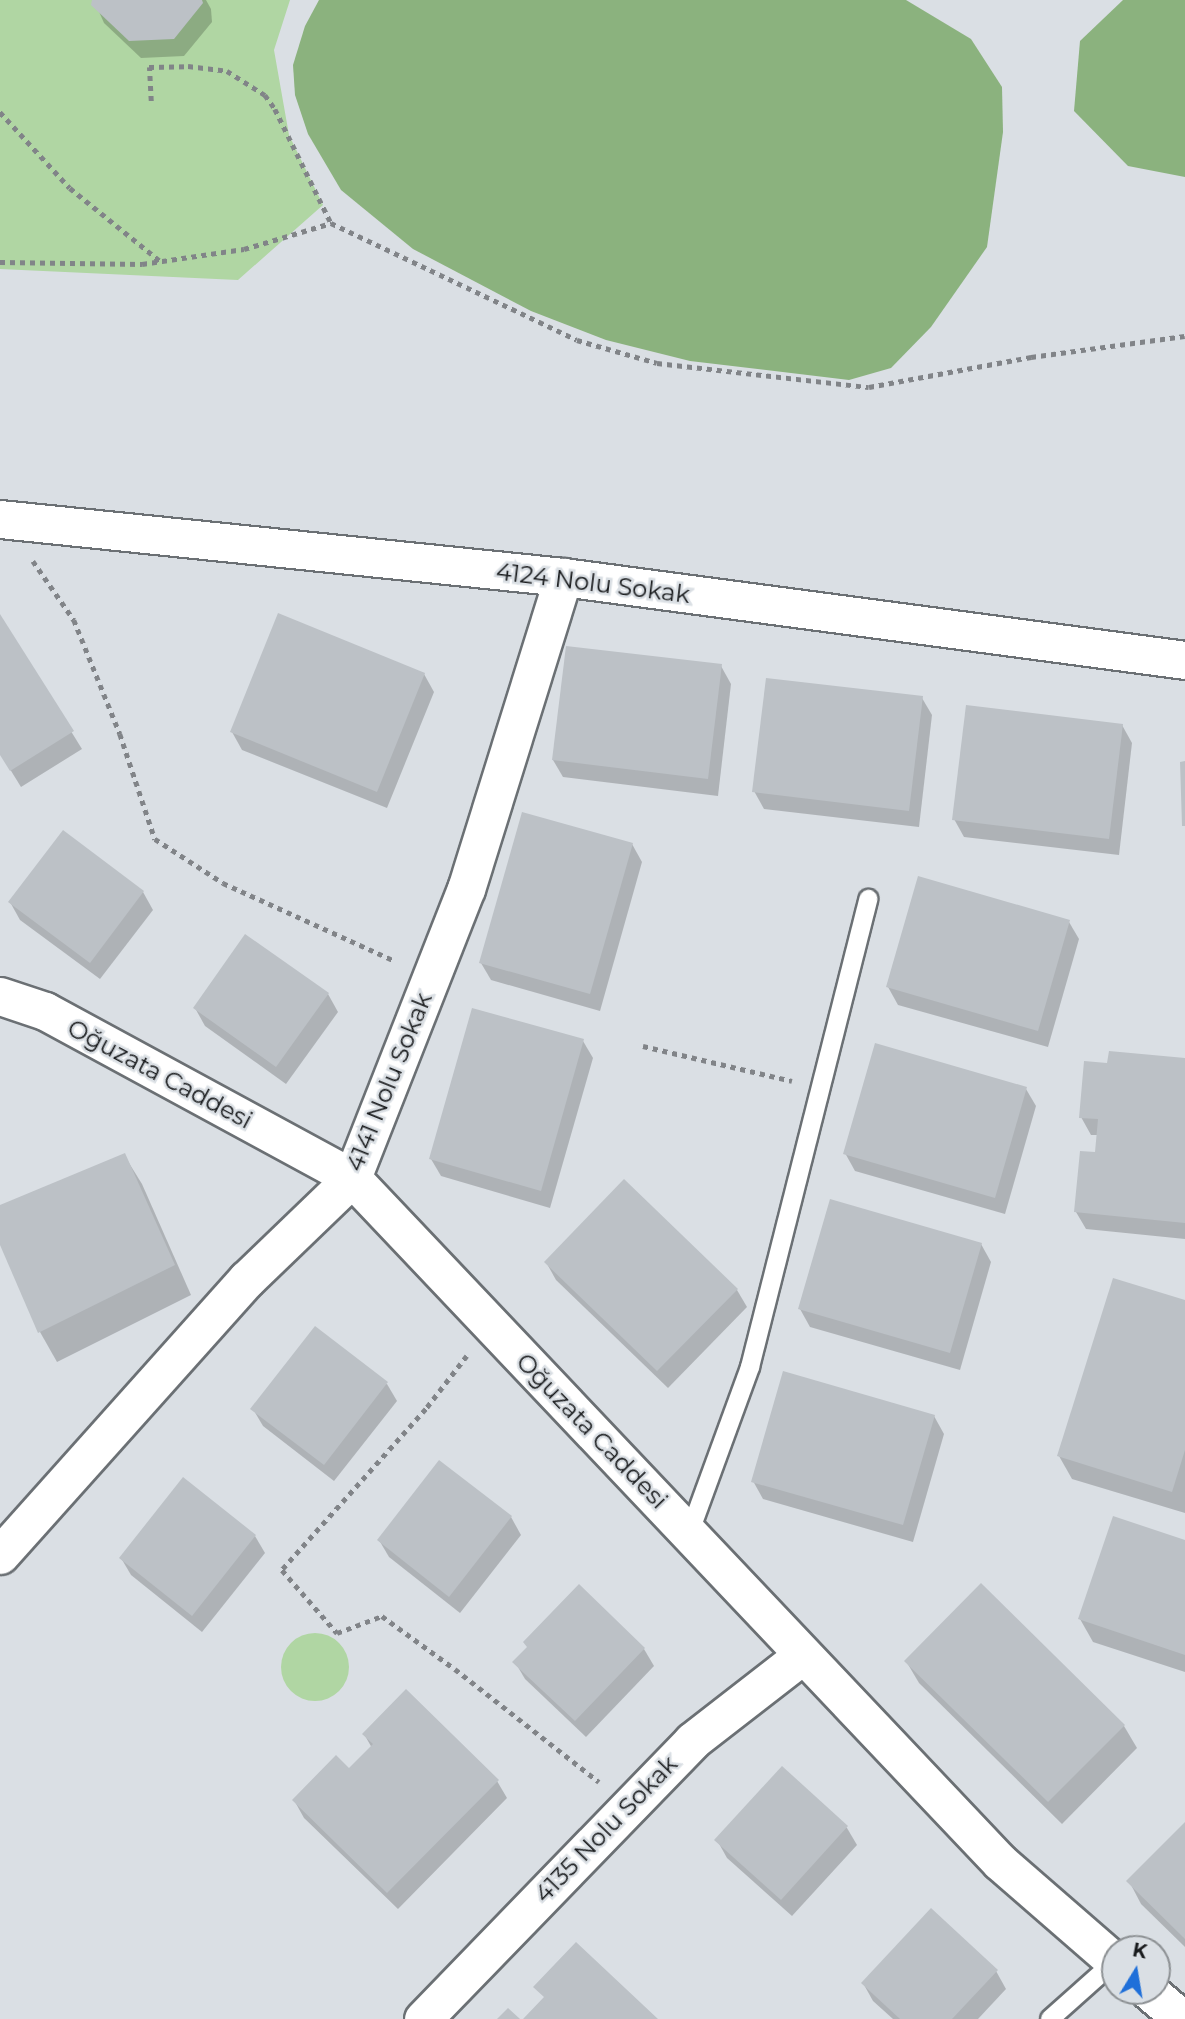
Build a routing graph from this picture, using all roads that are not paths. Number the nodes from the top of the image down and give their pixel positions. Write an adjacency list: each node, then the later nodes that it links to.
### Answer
1 (2, 519): 2 (street, 4124 Nolu Sokak)
2 (563, 577): 3 (street, 4124 Nolu Sokak); 6 (street, 4141 Nolu Sokak)
3 (1185, 660)
4 (868, 899): 7 (lane)
5 (0, 996): 6 (street, Oğuzata Caddesi)
6 (352, 1178): 7 (street, Oğuzata Caddesi); 8 (street, 4141 Nolu Sokak)
7 (689, 1534): 9 (street, Oğuzata Caddesi)
8 (0, 1555)
9 (803, 1655): 10 (street, Oğuzata Caddesi); 13 (street, 4135 Nolu Sokak)
10 (1101, 1949)
11 (1101, 1973): 14 (lane)
12 (1166, 2005): 15 (street)
13 (423, 2019)
14 (1049, 2019)
15 (1182, 2019)

